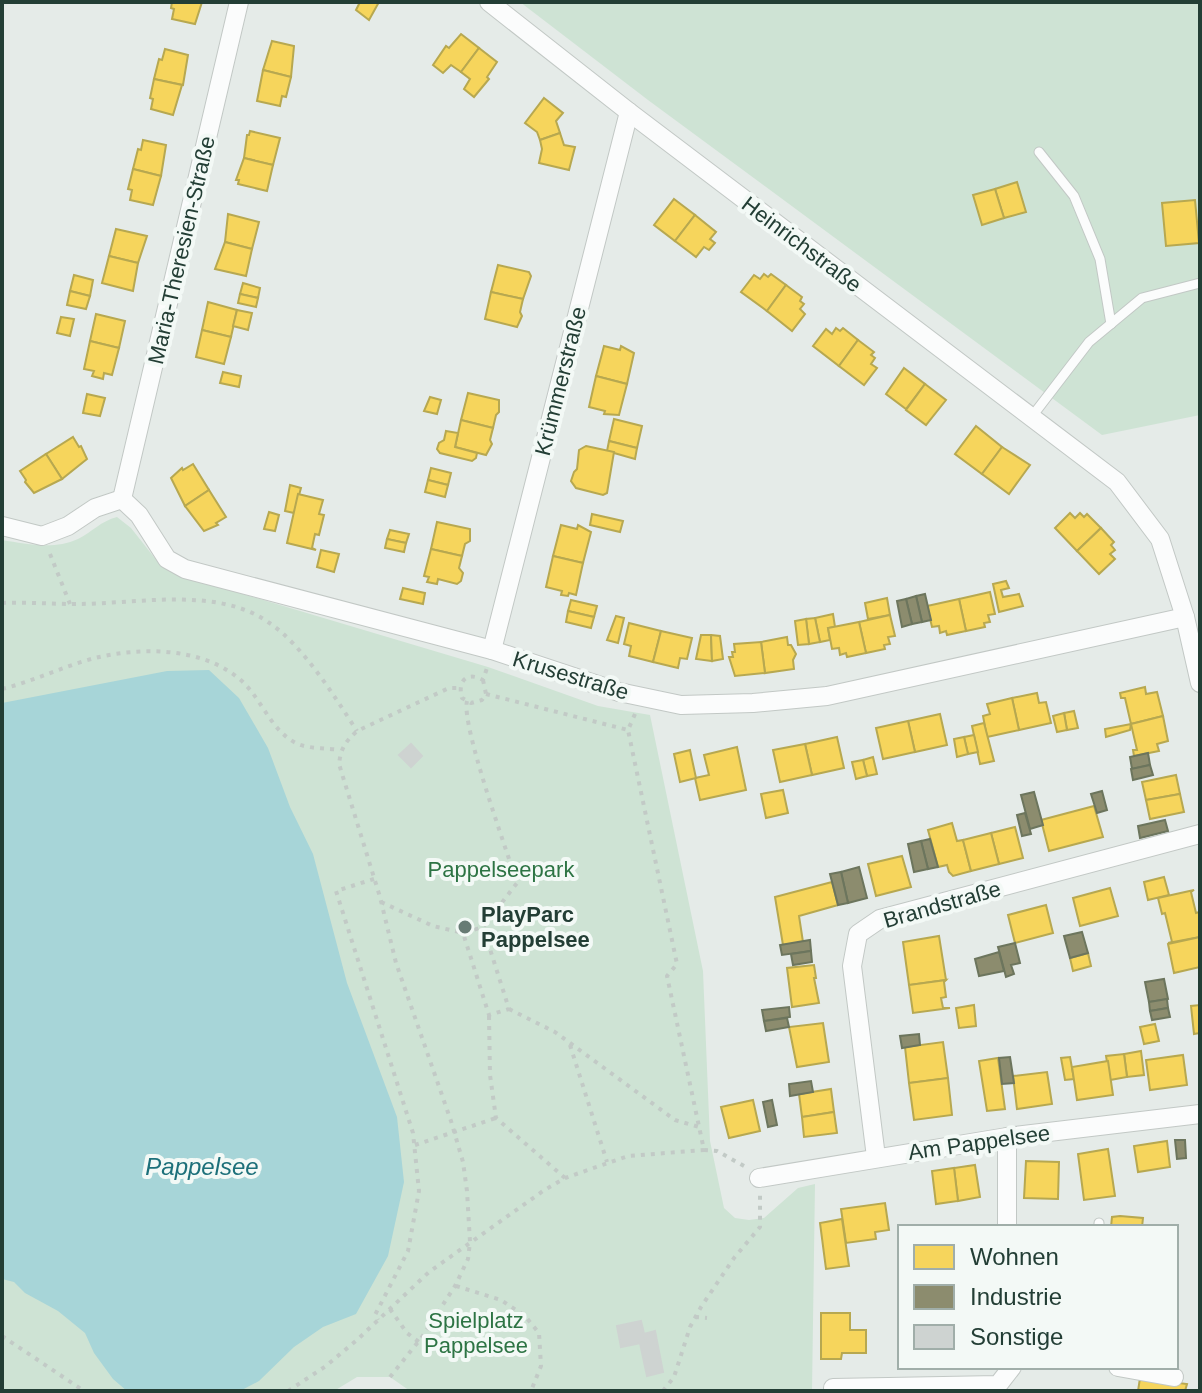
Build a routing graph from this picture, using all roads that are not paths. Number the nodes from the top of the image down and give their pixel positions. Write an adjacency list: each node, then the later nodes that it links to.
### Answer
1 (239, 2): 8 (street, Maria-Theresien-Straße)
2 (489, 2): 3 (street, Heinrichstraße)
3 (629, 112): 7 (street, Heinrichstraße); 11 (street, Krümmerstraße)
4 (1039, 152): 6 (lane)
5 (1200, 283): 6 (lane)
6 (1111, 324): 7 (lane)
7 (1030, 419): 10 (street, Heinrichstraße)
8 (122, 499): 9 (street); 11 (street, Krusestraße)
9 (2, 526)
10 (1185, 617): 11 (street, Krusestraße); 12 (street, Heinrichstraße)
11 (492, 650)
12 (1200, 683)
13 (1200, 834): 16 (street, Brandstraße)
14 (1200, 1114): 15 (street, Am Pappelsee)
15 (1007, 1137): 16 (street, Am Pappelsee); 18 (street)
16 (876, 1157): 17 (street, Am Pappelsee)
17 (759, 1178)
18 (1007, 1225)
19 (1010, 1369): 22 (street)
20 (1129, 1369): 21 (street)
21 (1174, 1377)
22 (833, 1388)

